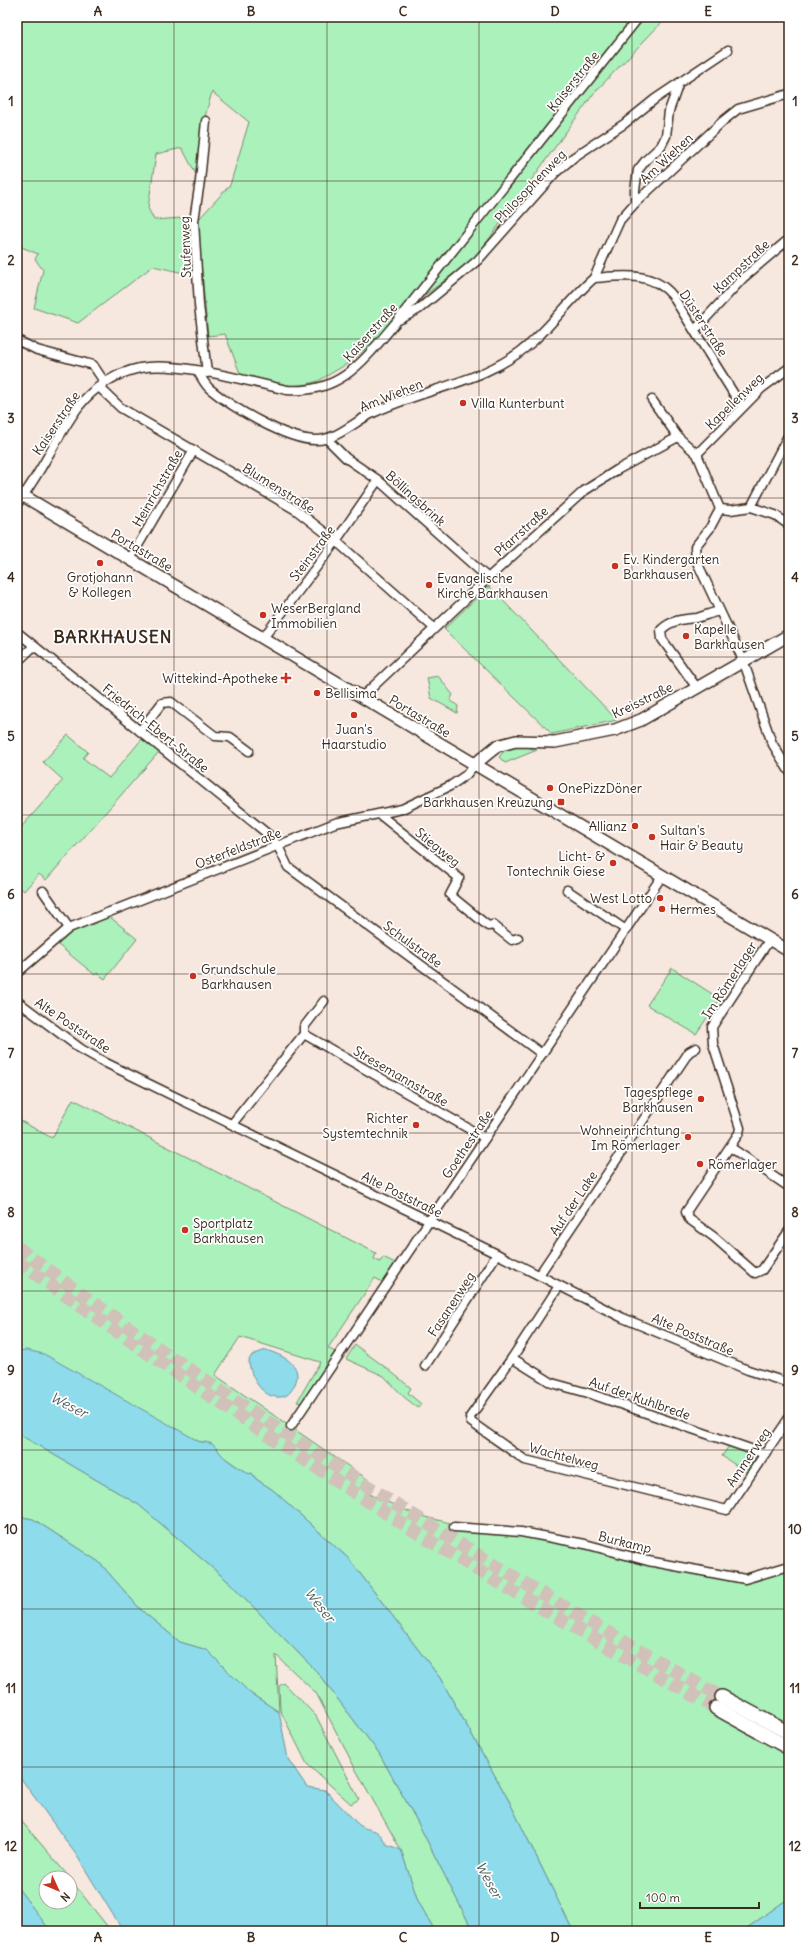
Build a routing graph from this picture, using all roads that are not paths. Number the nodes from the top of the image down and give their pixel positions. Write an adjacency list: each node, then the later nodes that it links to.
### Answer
1 (639, 17): 9 (street, Kaiserstraße)
2 (728, 50): 3 (street, Philosophenweg)
3 (679, 83): 6 (street); 9 (street, Philosophenweg)
4 (789, 94): 6 (street, Am Wiehen)
5 (206, 121): 13 (street, Stufenweg)
6 (635, 203): 8 (street, Am Wiehen)
7 (789, 239): 10 (street, Kampstraße)
8 (594, 278): 10 (street, Düsterstraße); 19 (street, Am Wiehen)
9 (397, 321): 13 (street, Kaiserstraße)
10 (695, 330): 16 (street, Düsterstraße)
11 (17, 340): 14 (street, Blumenstraße)
12 (789, 368): 16 (street, Kapellenweg)
13 (203, 372): 14 (street, Kaiserstraße); 19 (street, Am Wiehen)
14 (102, 385): 20 (street, Blumenstraße); 23 (street, Kaiserstraße)
15 (652, 400): 18 (street)
16 (742, 407): 21 (street, Kapellenweg)
17 (789, 434): 24 (street)
18 (678, 437): 21 (street); 29 (street, Pfarrstraße)
19 (326, 439): 22 (street, Böllingsbrink)
20 (194, 450): 27 (street, Blumenstraße); 28 (street, Heinrichstraße)
21 (697, 454): 25 (street)
22 (378, 480): 27 (street, Steinstraße); 29 (street, Böllingsbrink)
23 (19, 497): 28 (main road, Portastraße)
24 (751, 507): 25 (street); 26 (street)
25 (720, 509): 30 (street)
26 (789, 525)
27 (336, 541): 31 (street, Blumenstraße); 34 (street, Steinstraße)
28 (130, 559): 34 (main road, Portastraße)
29 (488, 578): 31 (street, Pfarrstraße)
30 (719, 611): 36 (street); 38 (street)
31 (434, 628): 39 (street, Pfarrstraße)
32 (17, 632): 35 (street, Friedrich-Ebert-Straße)
33 (789, 635): 36 (main road, Kreisstraße)
34 (263, 638): 39 (main road, Portastraße)
35 (34, 646): 37 (street); 40 (street, Friedrich-Ebert-Straße)
36 (743, 660): 38 (main road, Kreisstraße); 43 (street)
37 (17, 662)
38 (697, 688): 42 (main road, Kreisstraße)
39 (362, 697): 42 (main road, Portastraße)
40 (140, 731): 41 (street); 45 (street, Friedrich-Ebert-Straße)
41 (249, 751)
42 (475, 764): 44 (street, Osterfeldstraße); 46 (main road, Portastraße)
43 (789, 771)
44 (379, 814): 45 (street, Osterfeldstraße); 51 (street, Stiegweg)
45 (278, 846): 49 (street, Osterfeldstraße); 59 (street, Schulstraße)
46 (662, 876): 50 (street, Goethestraße); 52 (main road, Portastraße)
47 (566, 890): 50 (street)
48 (43, 891): 49 (street)
49 (68, 928): 54 (street, Osterfeldstraße)
50 (626, 930): 59 (street, Goethestraße)
51 (518, 938)
52 (770, 939): 53 (main road, Portastraße); 62 (street, Im Römerlager)
53 (789, 951)
54 (17, 973)
55 (17, 1001): 60 (street, Alte Poststraße)
56 (324, 1001): 57 (street)
57 (304, 1034): 60 (street); 61 (street, Stresemannstraße)
58 (696, 1048): 67 (street, Auf der Lake)
59 (542, 1054): 61 (street, Goethestraße)
60 (232, 1124): 64 (street, Alte Poststraße)
61 (485, 1138): 64 (street, Goethestraße)
62 (730, 1147): 63 (street); 65 (street, Im Römerlager)
63 (789, 1187)
64 (430, 1221): 66 (street, Alte Poststraße); 73 (street, Goethestraße)
65 (789, 1231)
66 (497, 1254): 67 (street, Alte Poststraße); 70 (street, Fasanenweg)
67 (539, 1275): 68 (street, Alte Poststraße)
68 (559, 1286): 69 (street, Wachtelweg); 71 (street, Alte Poststraße)
69 (512, 1358): 74 (street, Auf der Kuhlbrede); 75 (street, Wachtelweg)
70 (425, 1366)
71 (789, 1383)
72 (789, 1418): 74 (street, Ammerweg)
73 (291, 1426)
74 (765, 1454): 75 (street, Ammerweg)
75 (727, 1510)
76 (454, 1527): 77 (street, Burkamp)
77 (789, 1566)
78 (789, 1733): 79 (highway)
79 (789, 1748)

